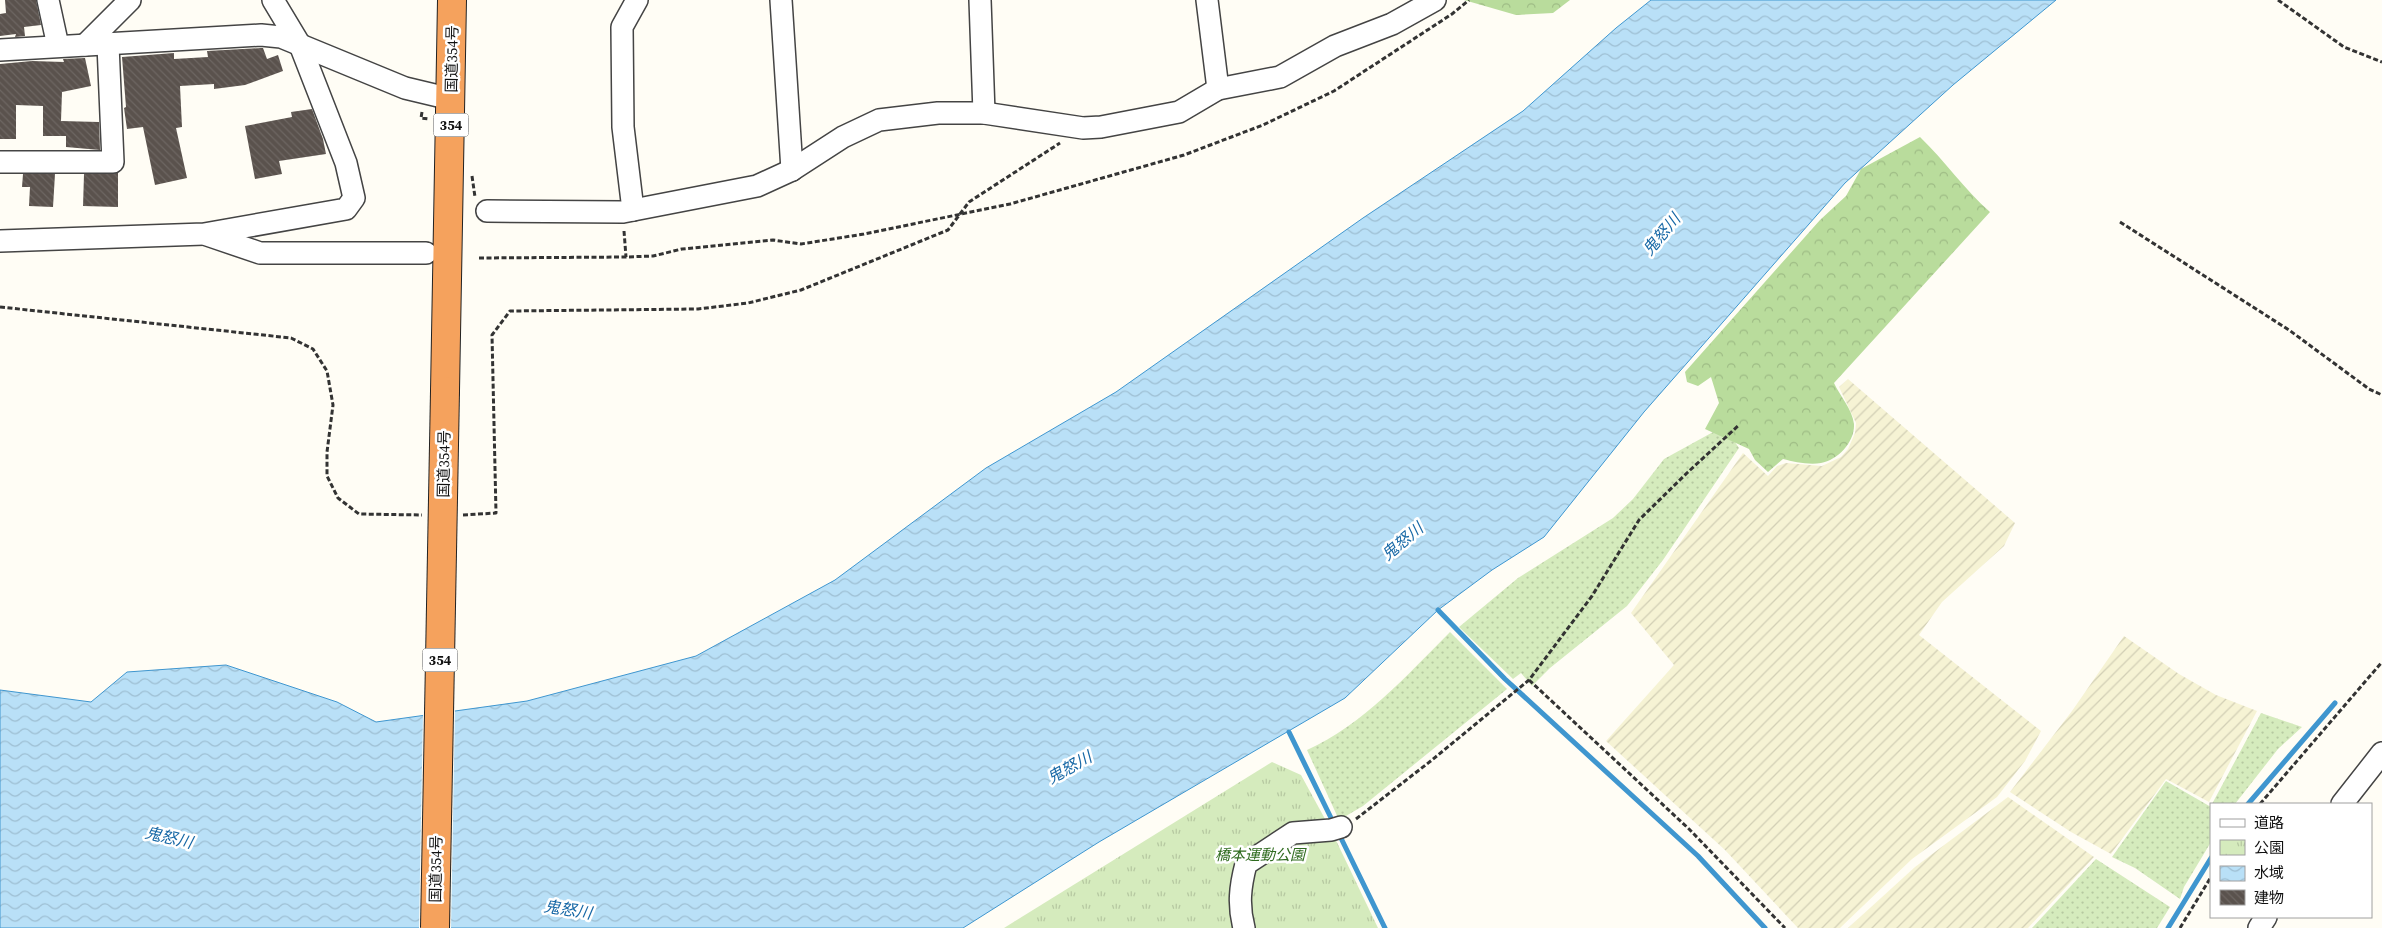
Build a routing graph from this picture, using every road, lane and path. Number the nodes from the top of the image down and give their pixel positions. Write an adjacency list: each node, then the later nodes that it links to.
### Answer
1 (48, 0): 15 (street)
2 (130, 0): 12 (street)
3 (273, 0): 14 (street)
4 (452, 0): 19 (highway, 国道354号 / 354)
5 (636, 0): 27 (street)
6 (781, 0): 25 (street)
7 (980, 0): 21 (street)
8 (1207, 0): 18 (street)
9 (1434, 0): 18 (street)
10 (1469, 0): 28 (path)
11 (2278, 0): 17 (path)
12 (85, 45): 13 (street); 15 (street)
13 (108, 45): 14 (street); 24 (street)
14 (300, 45): 19 (street); 30 (street)
15 (58, 46): 16 (street)
16 (0, 50)
17 (2382, 62)
18 (1218, 89): 23 (street)
19 (451, 99): 47 (highway, 国道354号 / 354, bridge)
20 (422, 112): 22 (path)
21 (984, 112): 23 (street); 25 (street)
22 (421, 118)
23 (1083, 128): 28 (path)
24 (0, 162)
25 (792, 170): 27 (street)
26 (487, 211): 27 (street)
27 (628, 211): 33 (path)
28 (960, 214): 33 (path); 39 (path)
29 (2120, 222): 36 (path)
30 (204, 234): 31 (street); 32 (street)
31 (0, 240)
32 (426, 253)
33 (626, 257): 34 (path)
34 (479, 258)
35 (0, 307): 38 (path)
36 (2382, 395)
37 (1739, 425): 41 (path)
38 (424, 515)
39 (461, 515)
40 (2382, 662): 43 (path)
41 (1529, 680): 45 (path); 49 (path)
42 (2382, 753): 44 (street)
43 (2261, 803)
44 (2343, 803)
45 (1336, 829): 48 (street)
46 (2210, 879): 50 (path)
47 (435, 928)
48 (1244, 928)
49 (1784, 928)
50 (2180, 928)

